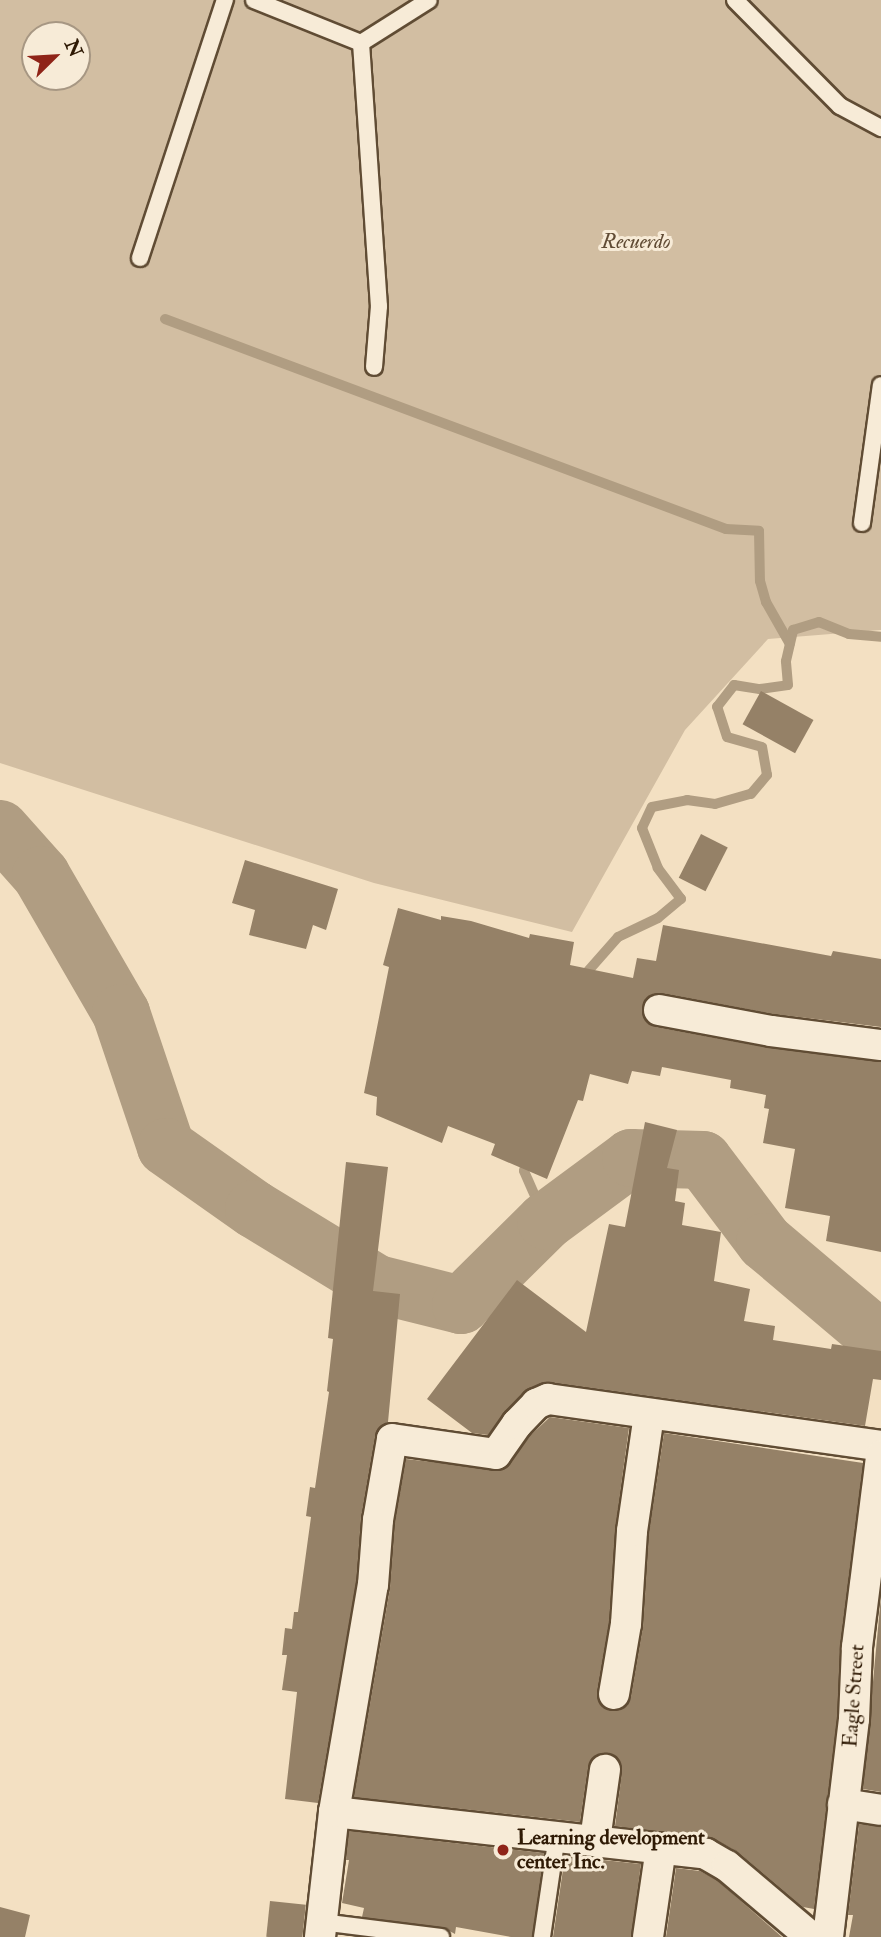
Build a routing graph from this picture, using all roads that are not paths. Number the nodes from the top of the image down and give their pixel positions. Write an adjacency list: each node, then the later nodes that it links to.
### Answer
1 (225, 0): 7 (lane)
2 (254, 0): 5 (lane)
3 (429, 0): 5 (lane)
4 (735, 0): 6 (lane)
5 (361, 43): 8 (lane)
6 (881, 128)
7 (140, 258)
8 (374, 367)
9 (881, 385): 10 (lane)
10 (862, 523)
11 (659, 1010): 12 (street)
12 (881, 1045)
13 (649, 1415): 14 (street); 16 (street); 20 (street)
14 (881, 1446)
15 (881, 1456): 18 (street, Eagle Street)
16 (614, 1694)
17 (605, 1770): 22 (street)
18 (843, 1804): 19 (street); 29 (street, Eagle Street)
19 (881, 1810)
20 (334, 1812): 21 (street); 24 (street)
21 (557, 1836): 22 (street); 26 (lane)
22 (595, 1840): 23 (street)
23 (661, 1848): 27 (street); 28 (street)
24 (321, 1929): 25 (lane)
25 (441, 1937)
26 (542, 1937)
27 (648, 1937)
28 (811, 1937)
29 (828, 1937)

